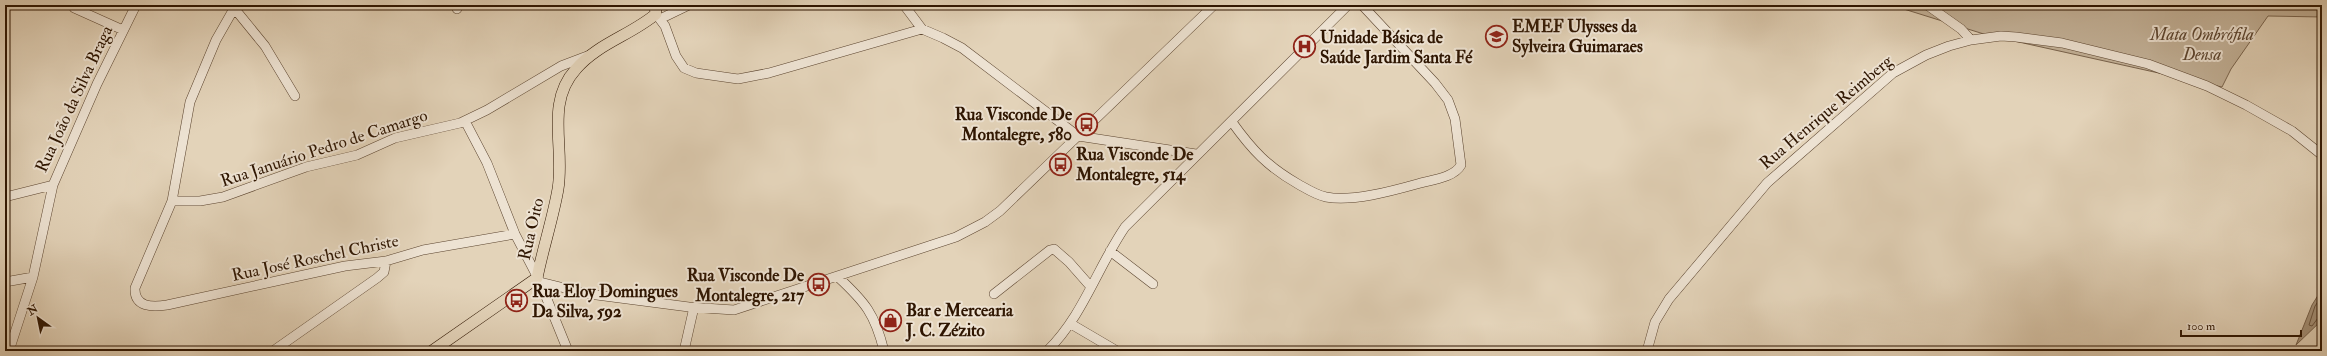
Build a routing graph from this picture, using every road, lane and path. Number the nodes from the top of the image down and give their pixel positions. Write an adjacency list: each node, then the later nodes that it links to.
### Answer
1 (136, 5): 12 (street, Rua João da Silva Braga)
2 (689, 5): 10 (street)
3 (904, 5): 11 (street)
4 (1214, 5): 18 (street)
5 (1348, 5): 17 (street)
6 (1362, 5): 17 (street)
7 (1927, 5): 13 (street)
8 (235, 6): 15 (street); 23 (street)
9 (74, 8): 12 (street)
10 (657, 13): 11 (street); 14 (main road, Rua Oito)
11 (922, 29): 18 (street)
12 (123, 30): 21 (street, Rua João da Silva Braga)
13 (1971, 40): 20 (street, Rua Henrique Reimberg); 44 (street, Rua Henrique Reimberg)
14 (590, 55): 16 (street, Rua Januário Pedro de Camargo); 29 (main road, Rua Oito)
15 (295, 96)
16 (465, 122): 23 (street, Rua Januário Pedro de Camargo); 24 (street)
17 (1232, 122): 19 (street)
18 (1078, 136): 19 (street); 28 (street)
19 (1196, 154): 25 (street)
20 (2322, 155)
21 (53, 185): 22 (street, Rua João da Silva Braga); 27 (street)
22 (5, 197)
23 (172, 200): 26 (street, Rua José Roschel Christe)
24 (515, 234): 26 (street, Rua José Roschel Christe); 29 (street)
25 (1110, 252): 31 (street); 32 (street)
26 (386, 261): 37 (street)
27 (33, 277): 30 (street); 36 (street)
28 (838, 277): 34 (street); 41 (street)
29 (539, 280): 34 (street); 38 (main road); 39 (street)
30 (5, 282)
31 (1153, 284)
32 (1091, 287): 33 (street); 35 (street)
33 (994, 294)
34 (694, 307): 40 (street)
35 (1072, 324): 42 (street); 43 (street)
36 (9, 351)
37 (273, 351)
38 (432, 351)
39 (568, 351)
40 (684, 351)
41 (884, 351)
42 (1047, 351)
43 (1117, 351)
44 (1647, 351)

